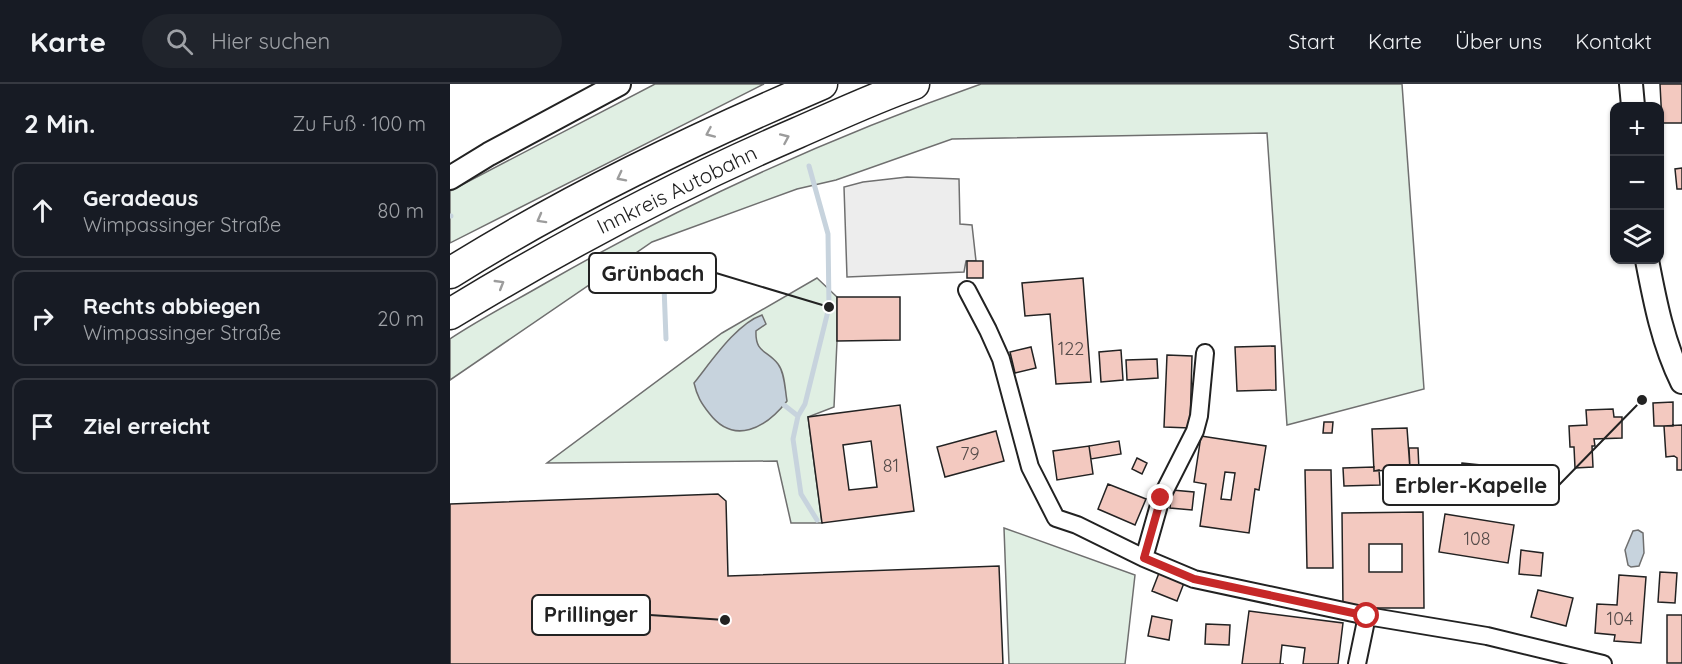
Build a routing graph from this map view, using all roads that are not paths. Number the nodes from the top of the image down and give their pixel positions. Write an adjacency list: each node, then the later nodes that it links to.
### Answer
1 (619, 84): 6 (street)
2 (822, 84): 8 (highway, Innkreis Autobahn, one-way to 8)
3 (914, 84): 10 (highway, Innkreis Autobahn, one-way to 3)
4 (1631, 84): 5 (street)
5 (1633, 102)
6 (450, 178)
7 (1648, 264): 12 (street)
8 (450, 273)
9 (967, 290): 13 (street)
10 (450, 314)
11 (1205, 353): 13 (street)
12 (1682, 382)
13 (1144, 558): 14 (street)
14 (1367, 616): 15 (street); 16 (street)
15 (1356, 664)
16 (1603, 664)

